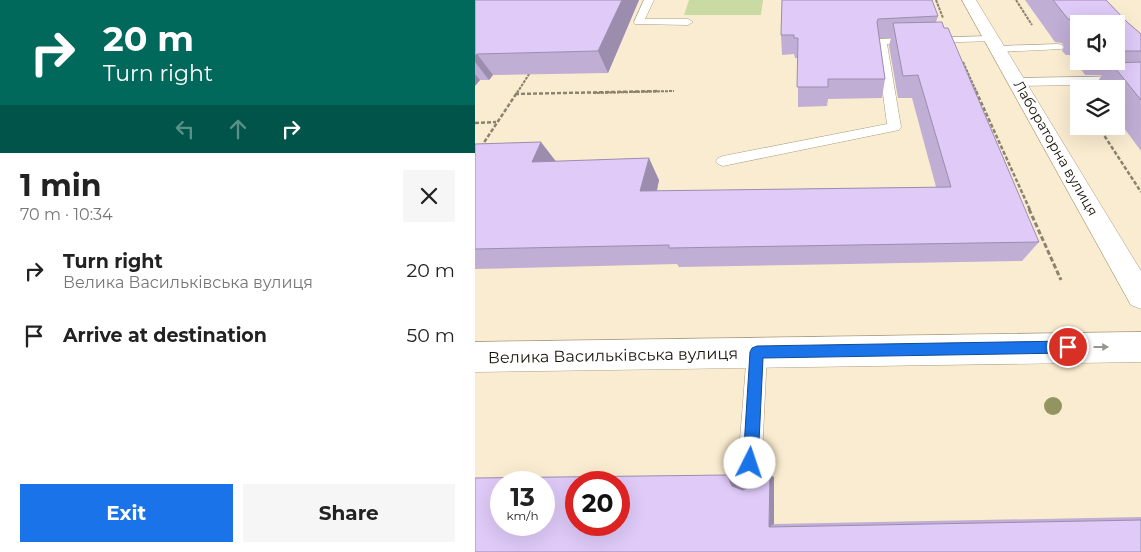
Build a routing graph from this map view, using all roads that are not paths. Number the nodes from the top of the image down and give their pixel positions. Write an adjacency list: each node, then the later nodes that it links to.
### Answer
1 (649, 0): 3 (lane)
2 (969, 0): 4 (street, Лабораторна вулиця)
3 (688, 22)
4 (995, 44): 5 (lane); 7 (street, Лабораторна вулиця); 8 (lane)
5 (1058, 47)
6 (1141, 80): 7 (lane)
7 (1017, 82): 9 (street, Лабораторна вулиця)
8 (723, 161)
9 (1141, 296)
10 (1141, 347): 11 (street, Велика Васильківська вулиця, one-way to 10)
11 (757, 352): 12 (street, Велика Васильківська вулиця); 13 (lane)
12 (475, 357)
13 (749, 477)

